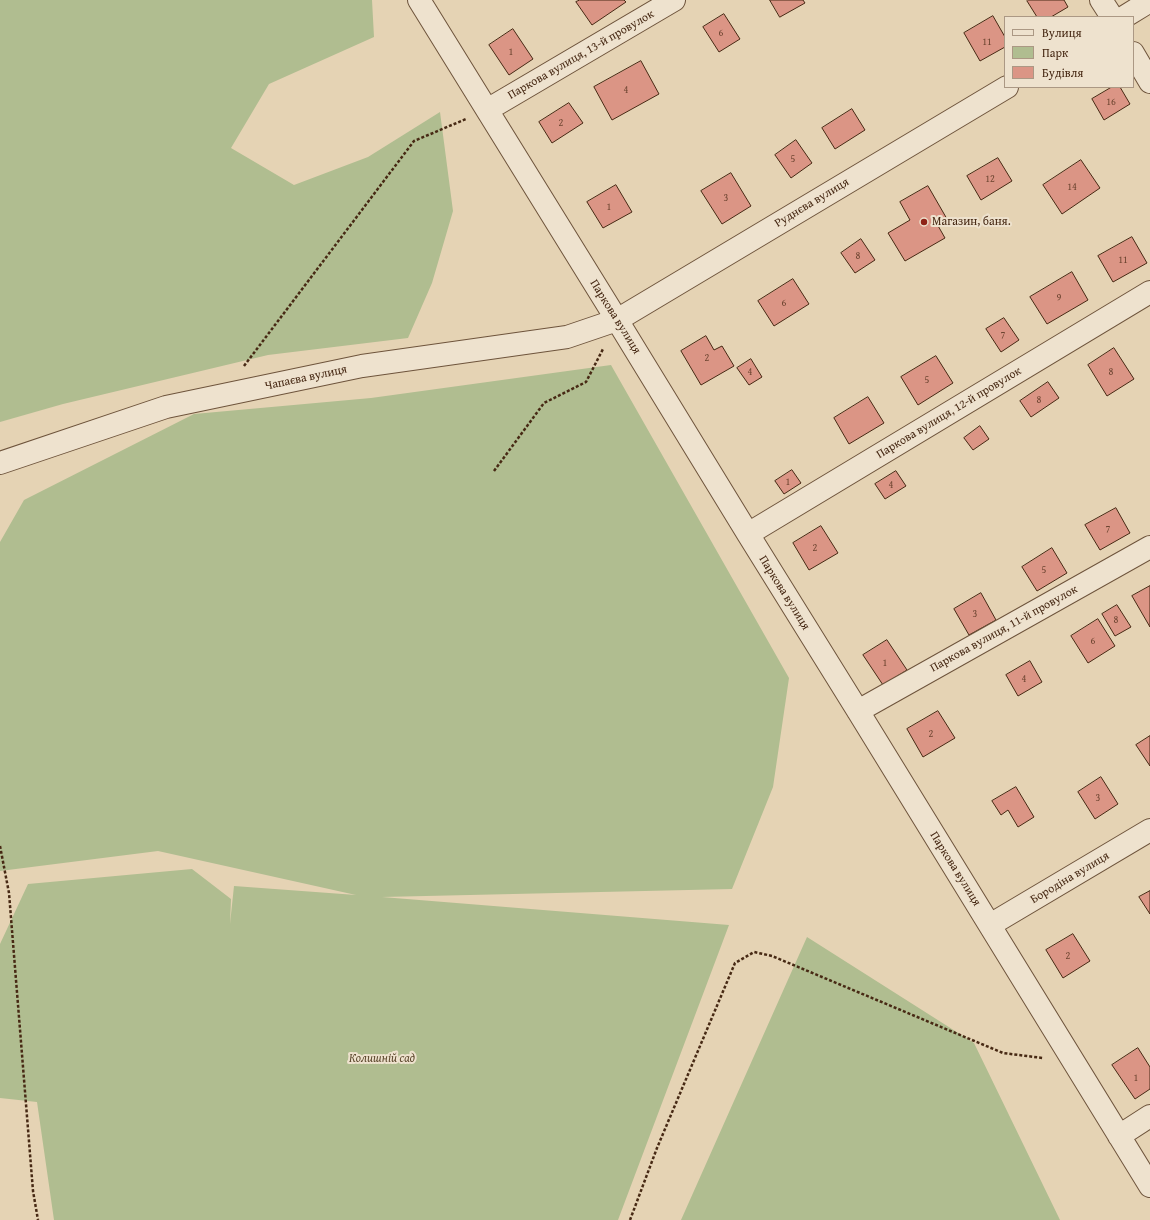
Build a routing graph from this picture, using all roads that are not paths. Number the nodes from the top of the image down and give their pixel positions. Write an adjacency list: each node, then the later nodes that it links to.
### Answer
1 (419, 0): 10 (street, Паркова вулиця)
2 (674, 0): 10 (street, Паркова вулиця, 13-й провулок)
3 (1101, 0): 5 (street)
4 (1150, 1): 6 (street)
5 (1111, 16)
6 (1126, 16)
7 (1134, 55): 8 (street)
8 (1150, 82)
9 (1005, 88): 12 (street, Руднєва вулиця)
10 (487, 110): 12 (street, Паркова вулиця)
11 (1150, 292): 14 (street, Паркова вулиця, 12-й провулок)
12 (617, 320): 13 (street, Чапаєва вулиця); 14 (street, Паркова вулиця)
13 (0, 463)
14 (748, 534): 16 (street, Паркова вулиця)
15 (1150, 548): 16 (street, Паркова вулиця, 11-й провулок)
16 (858, 711): 18 (street, Паркова вулиця)
17 (1150, 830): 18 (street, Бородіна вулиця)
18 (990, 926): 20 (street, Паркова вулиця)
19 (1150, 1116): 20 (street)
20 (1119, 1136): 21 (street, Паркова вулиця)
21 (1150, 1186)

